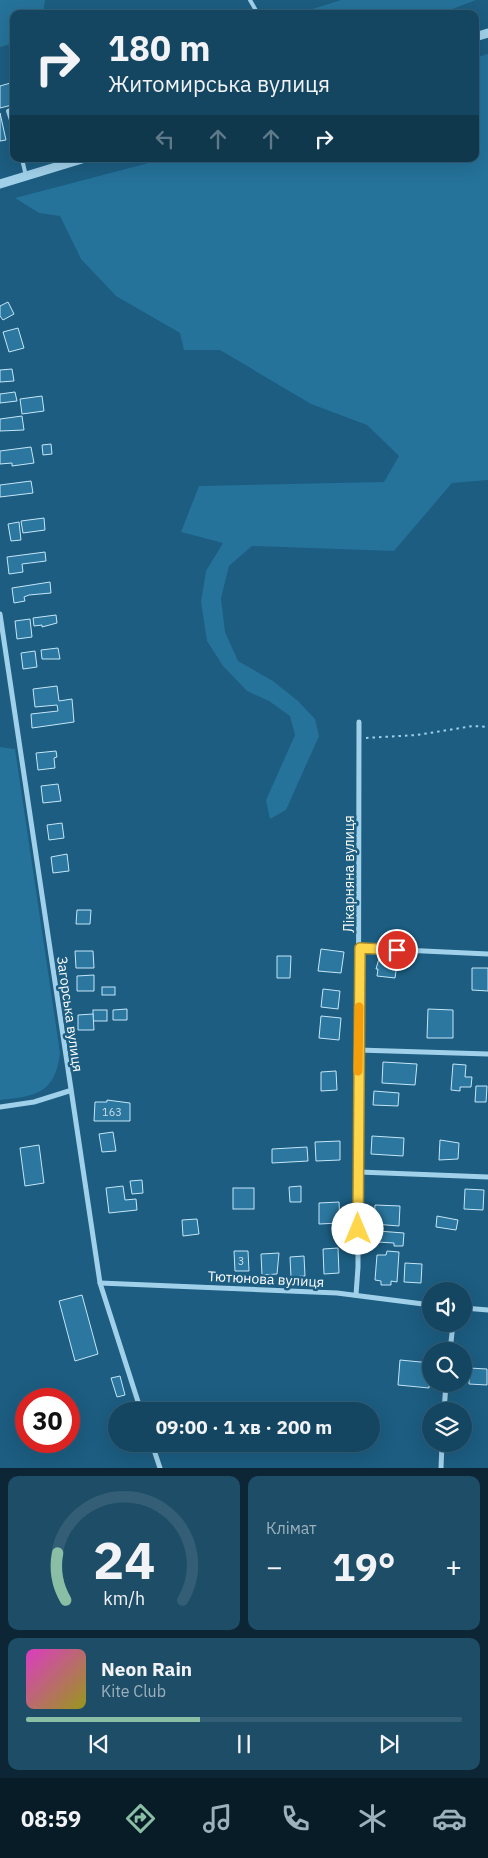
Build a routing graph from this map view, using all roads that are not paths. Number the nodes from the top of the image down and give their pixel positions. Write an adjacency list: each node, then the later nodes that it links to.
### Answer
1 (23, 162): 3 (lane)
2 (57, 162): 3 (street)
3 (26, 176): 4 (street)
4 (0, 184)
5 (0, 614): 11 (street, Загорська вулиця)
6 (359, 722): 7 (street, Лікарняна вулиця)
7 (360, 948): 8 (street); 9 (street, Лікарняна вулиця)
8 (488, 954)
9 (358, 1050): 10 (street); 13 (street, Лікарняна вулиця)
10 (488, 1054)
11 (70, 1091): 12 (street); 15 (street, Загорська вулиця)
12 (0, 1107)
13 (359, 1172): 14 (street); 16 (street, Лікарняна вулиця)
14 (488, 1177)
15 (100, 1283): 16 (street, Тютюнова вулиця); 20 (street, Загорська вулиця)
16 (356, 1295): 17 (street, Тютюнова вулиця)
17 (422, 1304)
18 (472, 1309): 19 (street)
19 (488, 1310)
20 (138, 1402)
21 (155, 1452): 23 (street)
22 (442, 1452): 24 (street)
23 (160, 1468)
24 (442, 1468)

